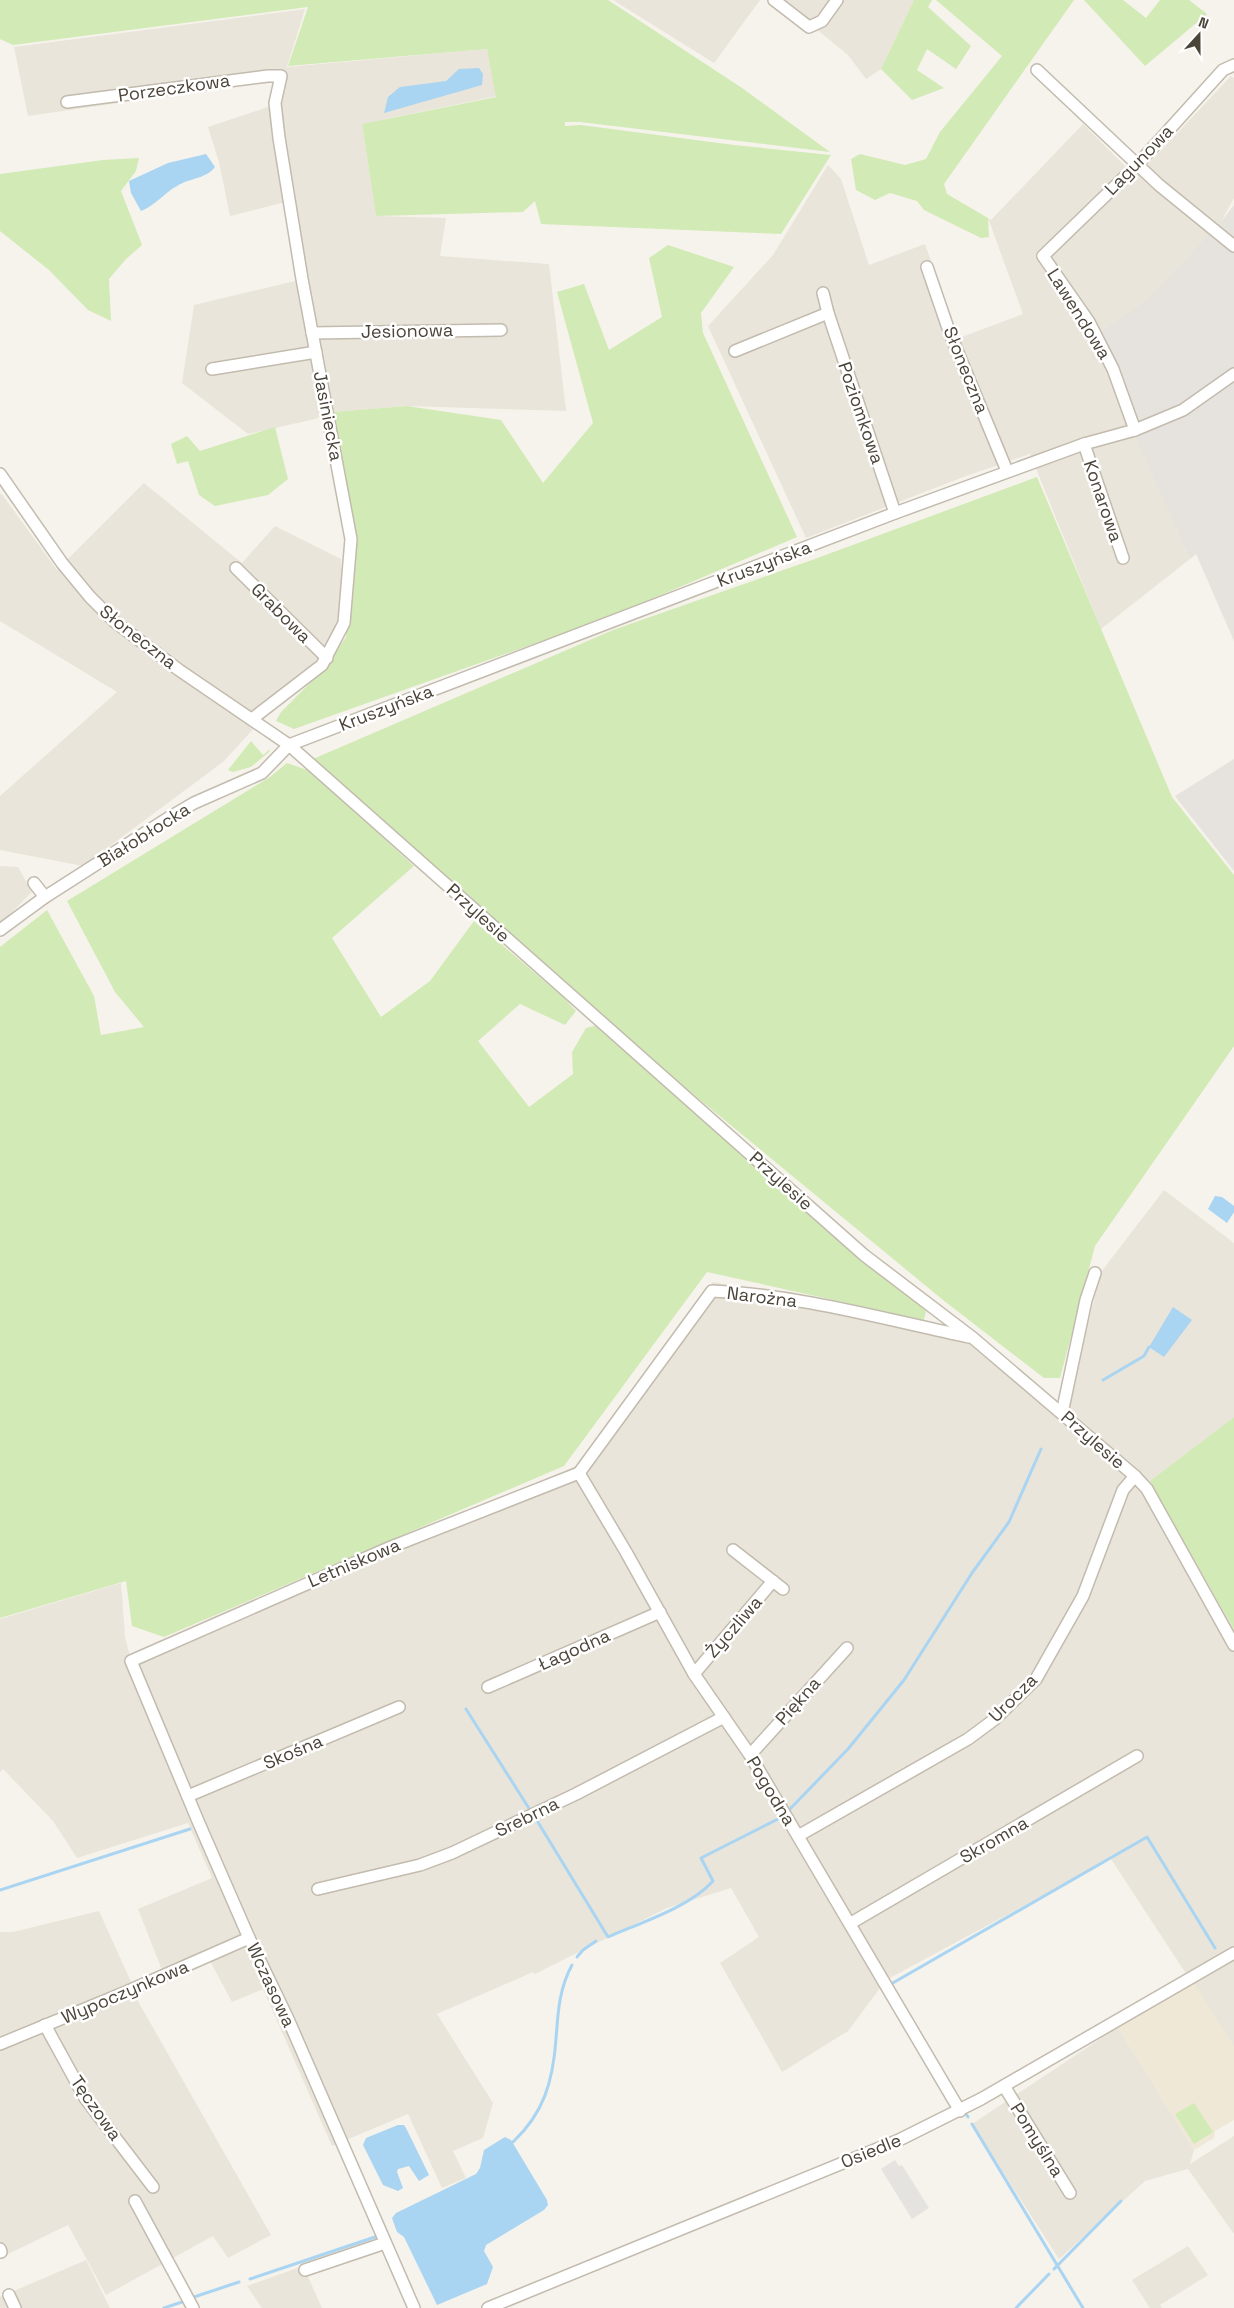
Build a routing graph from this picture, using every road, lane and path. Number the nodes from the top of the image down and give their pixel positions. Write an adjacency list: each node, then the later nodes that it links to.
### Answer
1 (774, 0): 2 (street)
2 (837, 0)
3 (1234, 65): 7 (street, Lagunowa)
4 (1037, 70): 7 (street)
5 (281, 76): 6 (street, Porzeczkowa); 14 (street, Jasiniecka)
6 (67, 102)
7 (1138, 164): 8 (street); 9 (street, Lagunowa)
8 (1234, 246)
9 (1043, 256): 19 (street, Lawendowa)
10 (927, 267): 21 (street, Słoneczna)
11 (823, 293): 12 (street, Poziomkowa)
12 (828, 314): 15 (street); 23 (street, Poziomkowa)
13 (501, 330): 14 (street, Jesionowa)
14 (312, 333): 16 (street, Jasiniecka)
15 (734, 351)
16 (316, 352): 17 (street); 26 (street, Jasiniecka)
17 (212, 369)
18 (1234, 374): 19 (street, Kruszyńska)
19 (1135, 430): 20 (street, Kruszyńska)
20 (1084, 444): 21 (street, Kruszyńska); 24 (street, Konarowa)
21 (1007, 471): 23 (street, Kruszyńska)
22 (0, 474): 27 (street, Słoneczna)
23 (895, 513): 28 (street, Kruszyńska)
24 (1123, 558)
25 (236, 568): 26 (street, Grabowa)
26 (327, 658): 27 (street, Jasiniecka)
27 (252, 719): 28 (street, Słoneczna)
28 (289, 745): 30 (street, Białobłocka); 33 (street, Przylesie)
29 (34, 882): 30 (street)
30 (46, 897): 31 (street, Białobłocka)
31 (0, 930)
32 (1095, 1273): 34 (street)
33 (973, 1338): 34 (street, Przylesie); 35 (street, Narożna)
34 (1062, 1413): 36 (street, Przylesie)
35 (579, 1473): 40 (street, Pogodna); 43 (street, Letniskowa)
36 (1135, 1476): 41 (street, Przylesie); 51 (street, Urocza)
37 (733, 1550): 38 (street, Życzliwa)
38 (773, 1581): 39 (street, Życzliwa); 44 (street, Życzliwa)
39 (783, 1589)
40 (660, 1612): 44 (street, Pogodna); 45 (street, Łagodna)
41 (1234, 1646)
42 (847, 1648): 48 (street, Piękna)
43 (131, 1661): 50 (street, Wczasowa)
44 (694, 1674): 47 (street, Pogodna)
45 (488, 1687)
46 (399, 1707): 50 (street, Skośna)
47 (724, 1717): 48 (street, Pogodna); 52 (street, Srebrna)
48 (750, 1754): 51 (street, Pogodna)
49 (1137, 1756): 53 (street, Skromna)
50 (188, 1796): 54 (street, Wczasowa)
51 (798, 1836): 53 (street, Pogodna)
52 (318, 1888)
53 (851, 1924): 59 (street, Pogodna)
54 (250, 1938): 56 (street, Wypoczynkowa); 63 (street, Wczasowa)
55 (1234, 1953): 58 (street, Osiedle)
56 (45, 2025): 57 (street, Wypoczynkowa); 60 (street, Tęczowa)
57 (0, 2044)
58 (1004, 2086): 59 (street, Osiedle); 61 (street, Pomyślna)
59 (960, 2111): 69 (street, Osiedle)
60 (153, 2187)
61 (1070, 2193)
62 (136, 2201): 67 (street)
63 (385, 2243): 64 (street); 68 (street, Wczasowa)
64 (305, 2270)
65 (9, 2295): 66 (street)
66 (14, 2308)
67 (193, 2308)
68 (414, 2308)
69 (488, 2308)

